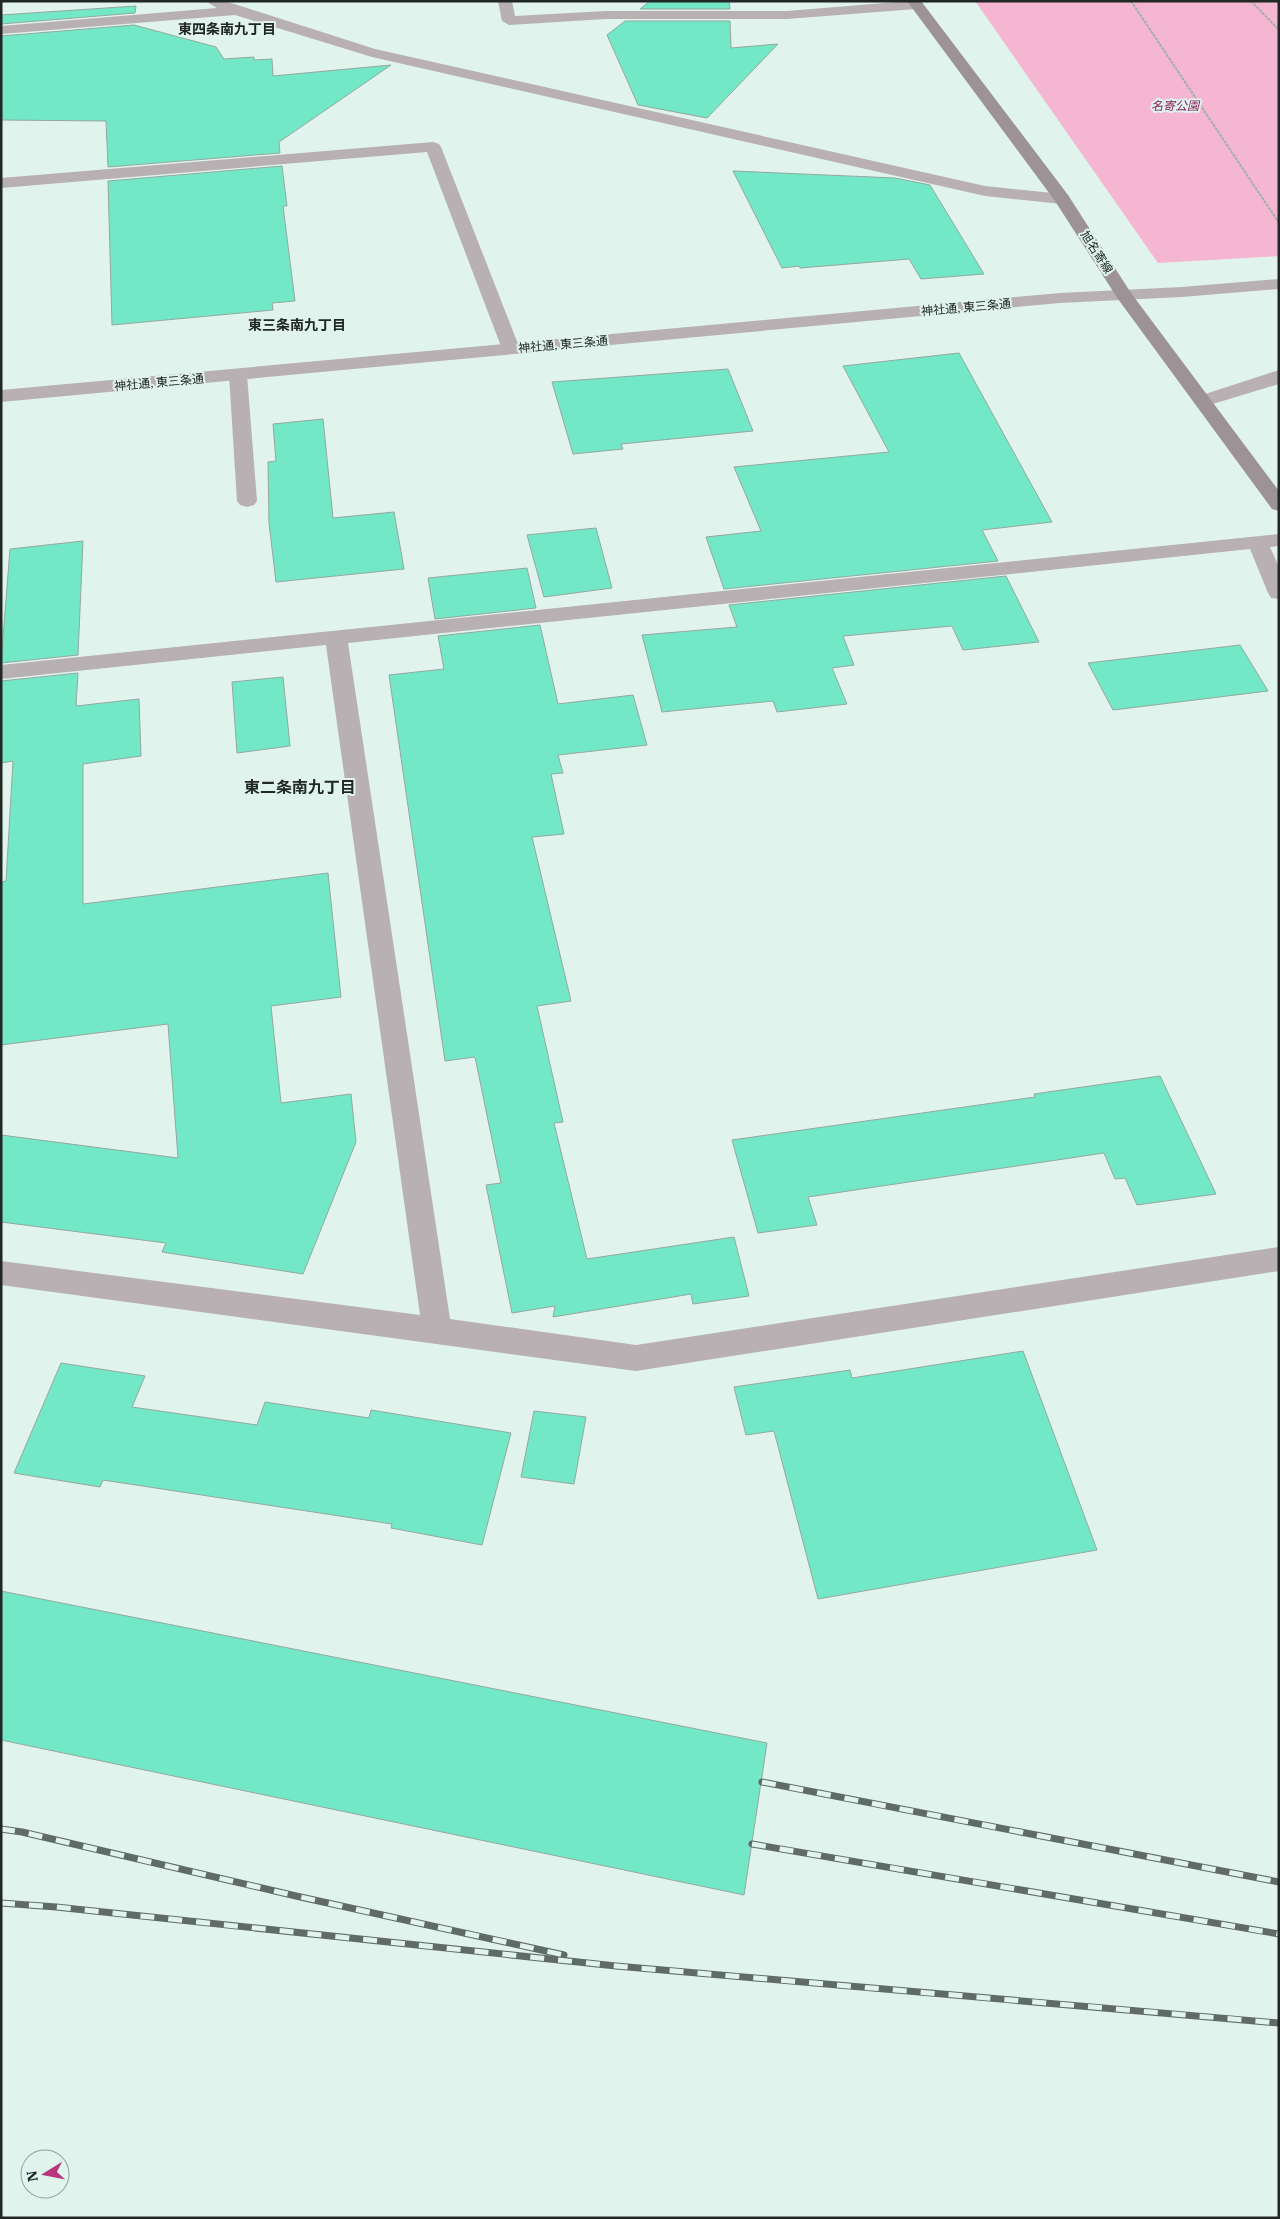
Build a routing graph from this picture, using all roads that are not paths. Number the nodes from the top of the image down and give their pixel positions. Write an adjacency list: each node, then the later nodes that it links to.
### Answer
1 (212, 1): 5 (street)
2 (505, 1): 6 (street)
3 (779, 1): 6 (street)
4 (915, 3): 6 (street); 9 (main road, 旭名寄線)
5 (236, 11): 7 (street); 9 (street)
6 (787, 15)
7 (1, 30)
8 (1, 183): 12 (street)
9 (1062, 199): 11 (main road, 旭名寄線)
10 (1279, 284): 11 (street, 神社通, 東三条通)
11 (1124, 295): 12 (street, 神社通, 東三条通); 16 (main road, 旭名寄線)
12 (511, 349): 13 (street, 神社通, 東三条通)
13 (238, 375): 15 (street, 神社通, 東三条通); 17 (street)
14 (1279, 376): 16 (street)
15 (1, 396)
16 (1203, 401): 18 (main road, 旭名寄線)
17 (247, 501)
18 (1279, 505)
19 (1279, 540): 20 (street)
20 (1258, 543): 21 (street); 22 (street)
21 (1279, 593)
22 (336, 638): 23 (street); 26 (street)
23 (1, 672)
24 (1279, 1259): 26 (street)
25 (1, 1273): 26 (street)
26 (437, 1330)

